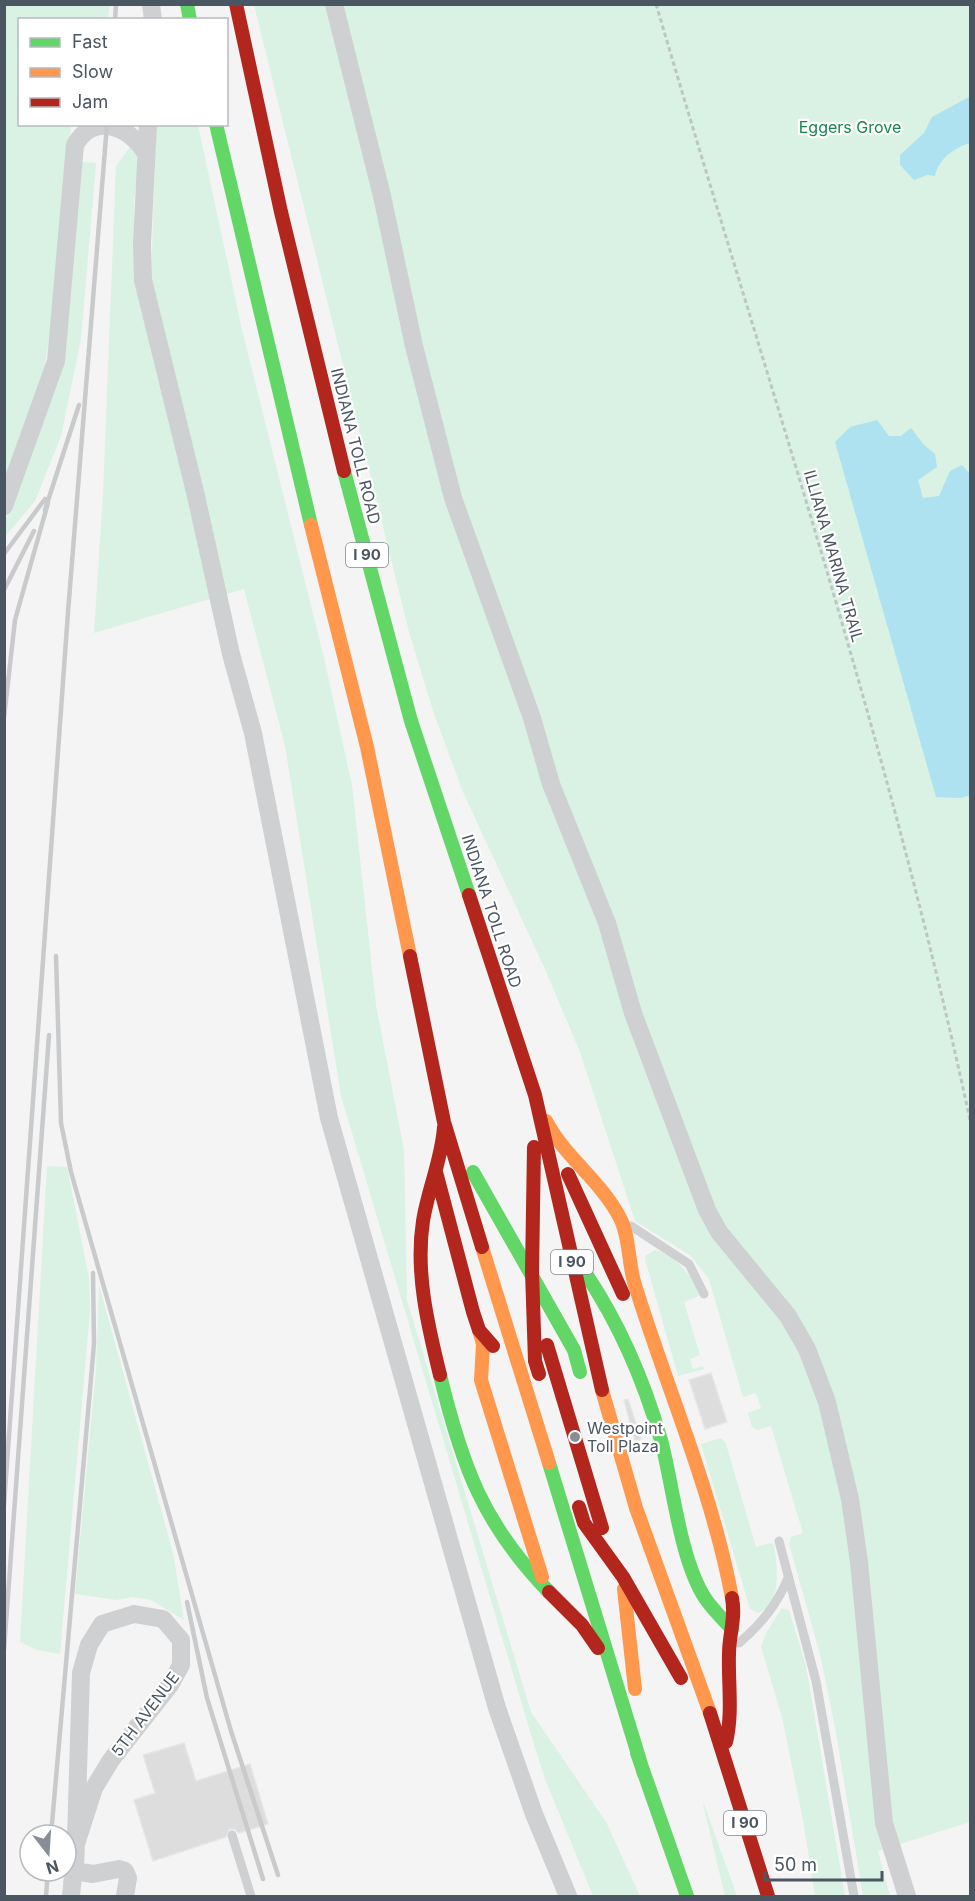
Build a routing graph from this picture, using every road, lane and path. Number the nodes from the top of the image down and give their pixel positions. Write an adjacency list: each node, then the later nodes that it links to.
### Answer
1 (236, 4): 8 (highway, INDIANA TOLL ROAD / I 90)
2 (334, 4): 68 (street)
3 (656, 4): 10 (path, ILLIANA MARINA TRAIL)
4 (148, 126): 6 (street)
5 (216, 127): 11 (highway, I 90)
6 (145, 152): 7 (street); 64 (street)
7 (4, 506)
8 (535, 1095): 9 (highway, I 90); 19 (highway, I 90)
9 (540, 1111): 12 (highway, I 90); 13 (highway); 16 (highway)
10 (970, 1120)
11 (444, 1122): 14 (highway); 19 (highway, I 90); 53 (highway, I 90)
12 (548, 1151): 13 (lane); 18 (highway, I 90)
13 (563, 1165): 16 (lane); 23 (highway)
14 (435, 1167): 15 (highway); 24 (highway)
15 (428, 1200): 17 (highway); 40 (highway)
16 (621, 1219): 20 (highway); 21 (lane)
17 (436, 1256)
18 (572, 1264): 22 (highway); 26 (highway); 46 (highway, I 90)
19 (532, 1272): 28 (highway, I 90); 29 (highway, I 90); 42 (highway, I 90); 42 (highway, I 90)
20 (634, 1283): 23 (highway); 48 (highway)
21 (704, 1294)
22 (596, 1315): 26 (highway); 41 (highway)
23 (637, 1324): 26 (highway); 31 (highway)
24 (479, 1330): 25 (highway); 44 (highway)
25 (488, 1342): 27 (highway); 37 (highway)
26 (631, 1358): 48 (highway)
27 (495, 1365)
28 (541, 1383)
29 (584, 1383)
30 (612, 1478): 36 (highway)
31 (687, 1483)
32 (491, 1485): 40 (highway)
33 (573, 1489): 42 (highway, I 90)
34 (659, 1497): 45 (highway)
35 (535, 1504): 47 (highway)
36 (623, 1512)
37 (550, 1513)
38 (700, 1526): 48 (highway)
39 (779, 1541): 43 (lane)
40 (527, 1568): 44 (highway)
41 (669, 1570): 45 (highway); 46 (highway)
42 (623, 1576): 54 (highway, I 90); 55 (highway, I 90)
43 (788, 1578): 49 (lane); 67 (lane)
44 (550, 1593): 47 (highway); 50 (highway)
45 (701, 1606): 48 (highway)
46 (674, 1614): 52 (highway, I 90)
47 (574, 1616): 50 (highway)
48 (722, 1625): 49 (highway); 49 (highway)
49 (723, 1657): 56 (highway)
50 (606, 1667): 53 (highway); 57 (highway)
51 (708, 1669): 52 (lane)
52 (698, 1679): 54 (lane); 56 (highway, I 90)
53 (620, 1691): 55 (highway); 57 (highway, I 90)
54 (700, 1711): 56 (highway, I 90)
55 (640, 1726): 57 (highway, I 90); 59 (highway)
56 (723, 1752): 66 (highway, I 90)
57 (645, 1774): 59 (highway, I 90)
58 (232, 1835): 63 (lane)
59 (666, 1837): 65 (highway, I 90)
60 (75, 1870): 60 (street, 5TH AVENUE)
61 (78, 1871): 62 (street)
62 (125, 1896)
63 (251, 1896)
64 (568, 1896)
65 (687, 1896)
66 (768, 1896)
67 (854, 1896)
68 (907, 1896)

